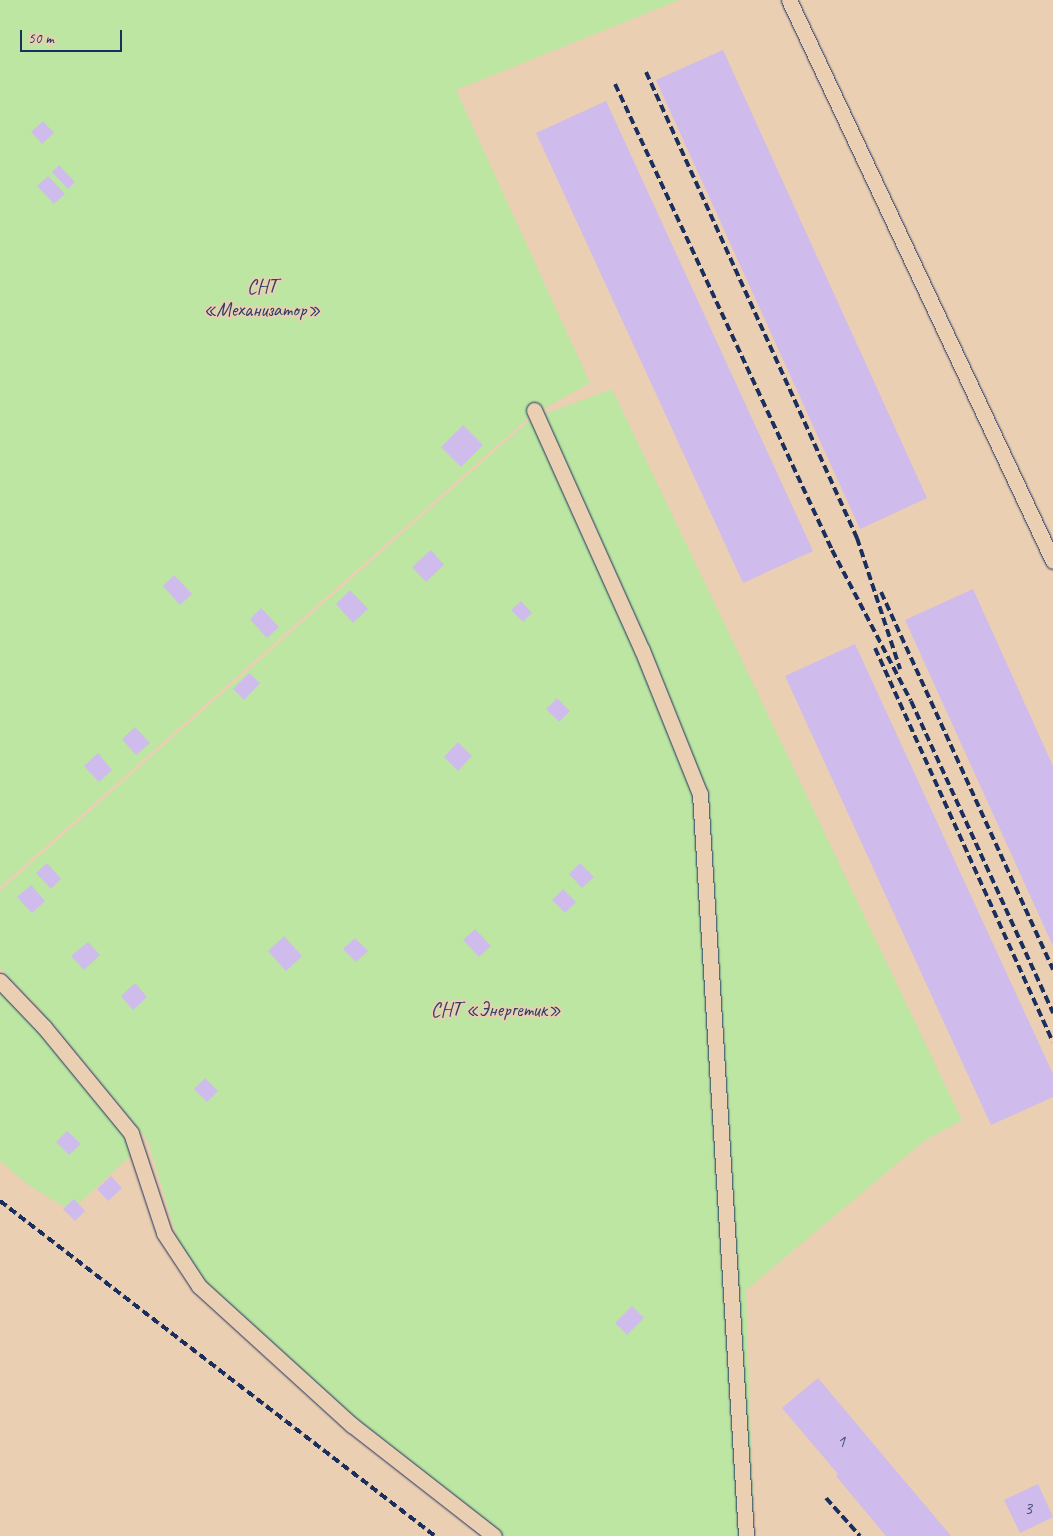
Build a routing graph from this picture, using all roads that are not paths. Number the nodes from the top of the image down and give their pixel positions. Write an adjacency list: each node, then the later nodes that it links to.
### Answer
1 (788, 0): 3 (street)
2 (534, 410): 6 (street)
3 (1053, 561)
4 (0, 981): 5 (street)
5 (494, 1536)
6 (746, 1536)

